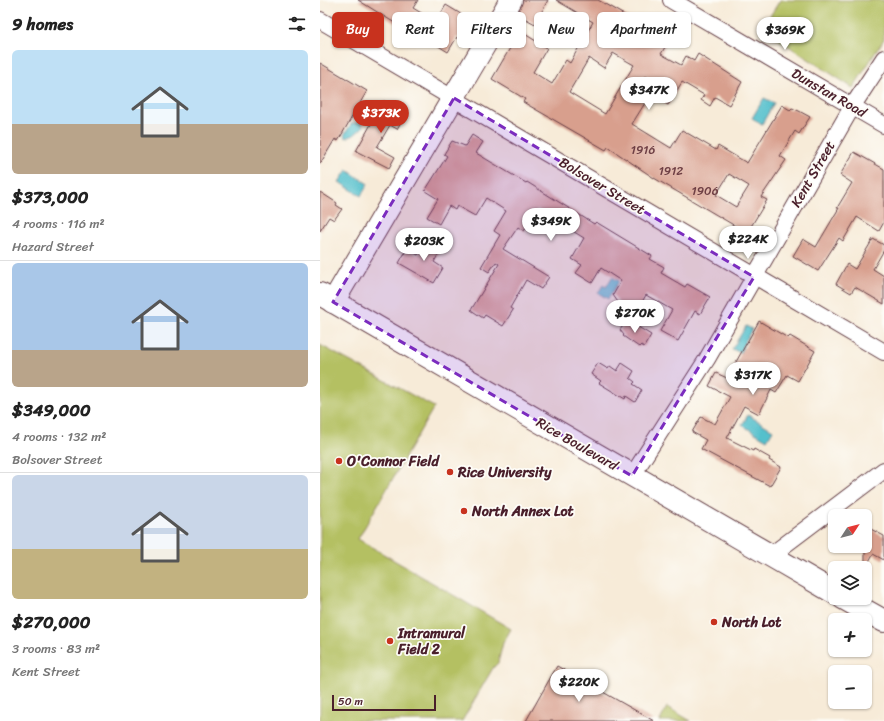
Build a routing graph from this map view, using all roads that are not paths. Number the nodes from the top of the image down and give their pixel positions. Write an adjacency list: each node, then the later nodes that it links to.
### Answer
1 (511, 0): 5 (main road)
2 (671, 0): 6 (street, Dunstan Road)
3 (320, 20): 5 (street, Bolsover Street)
4 (884, 58): 6 (street, Kent Street)
5 (454, 98): 8 (street, Bolsover Street); 9 (main road)
6 (852, 107): 7 (street, Dunstan Road); 8 (street, Kent Street)
7 (884, 125)
8 (754, 277): 10 (street, Bolsover Street); 12 (street, Kent Street)
9 (327, 298): 12 (main road, Rice Boulevard)
10 (884, 352)
11 (884, 470): 13 (street)
12 (632, 476): 13 (main road, Rice Boulevard)
13 (770, 556): 14 (main road, Rice Boulevard)
14 (828, 590)
15 (855, 605): 16 (main road)
16 (884, 621)

